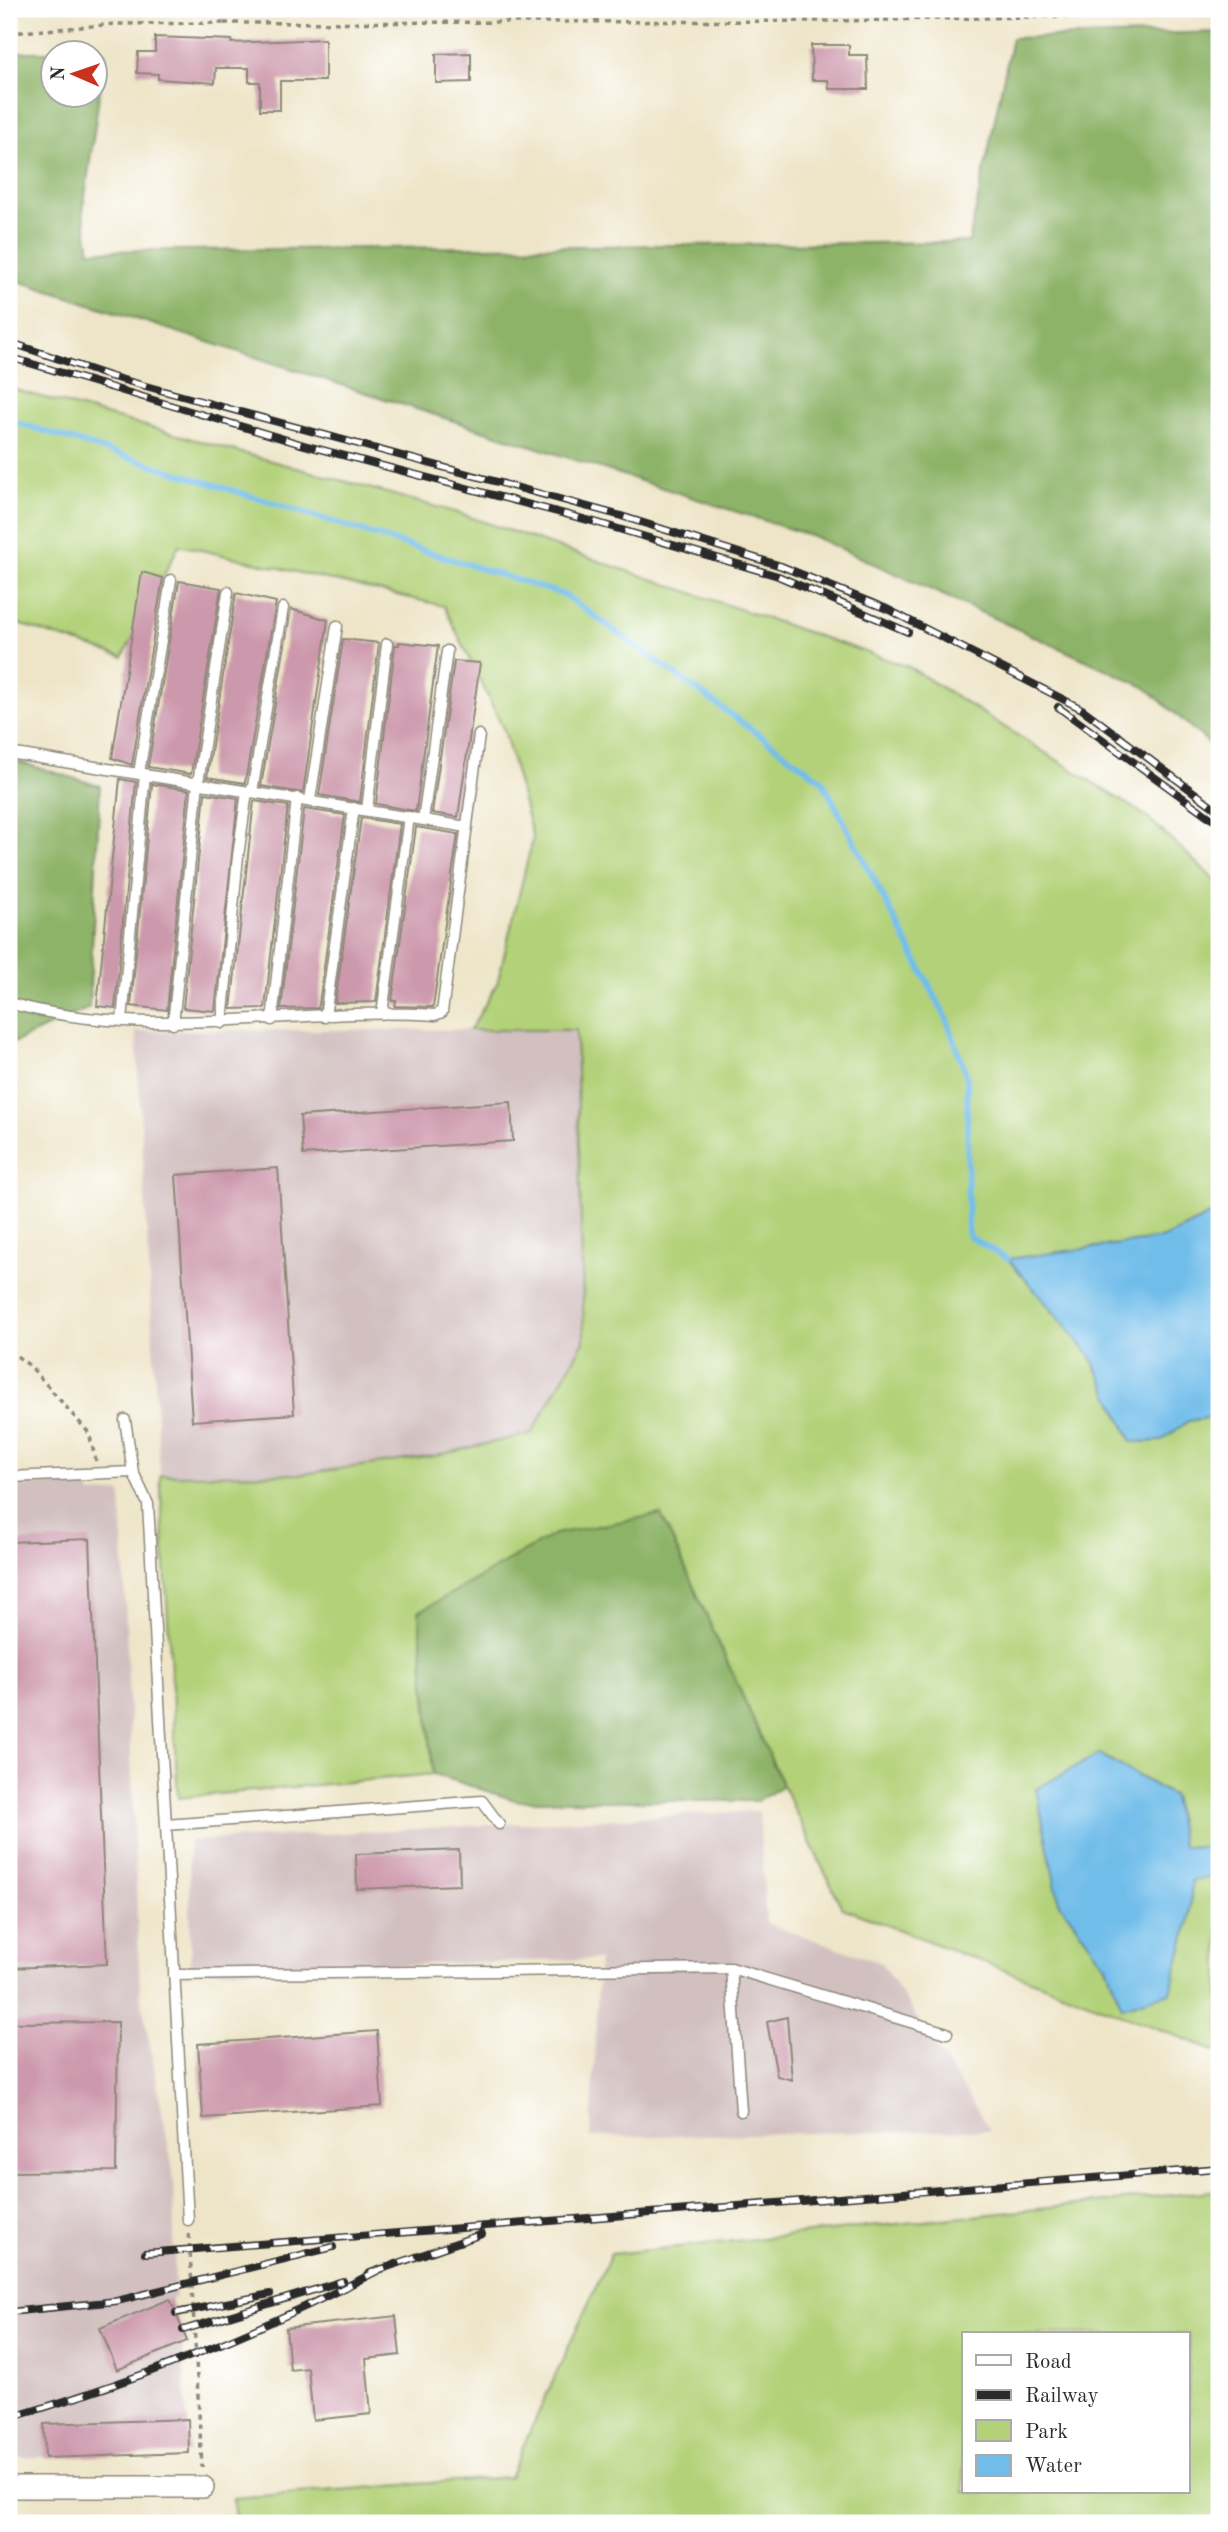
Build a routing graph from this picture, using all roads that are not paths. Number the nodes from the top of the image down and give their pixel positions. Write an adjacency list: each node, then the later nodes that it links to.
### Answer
1 (170, 580): 9 (lane)
2 (228, 592): 10 (lane)
3 (283, 608): 11 (lane)
4 (337, 625): 13 (lane)
5 (387, 644): 15 (lane)
6 (447, 651): 17 (lane)
7 (479, 735): 18 (lane)
8 (9, 753): 9 (lane)
9 (141, 773): 10 (lane); 23 (lane)
10 (198, 783): 11 (lane); 25 (lane)
11 (250, 792): 12 (lane); 24 (lane)
12 (297, 798): 13 (lane); 22 (lane)
13 (310, 800): 14 (lane)
14 (355, 808): 15 (lane); 21 (lane)
15 (367, 810): 16 (lane)
16 (409, 817): 17 (lane); 20 (lane)
17 (423, 820): 18 (lane)
18 (467, 827): 20 (lane)
19 (9, 1003): 23 (lane)
20 (382, 1014): 21 (lane)
21 (325, 1017): 22 (lane)
22 (272, 1020): 24 (lane)
23 (121, 1021): 25 (lane)
24 (222, 1023): 25 (lane)
25 (173, 1024)
26 (125, 1420): 27 (lane)
27 (133, 1472): 28 (lane); 30 (lane)
28 (9, 1477)
29 (499, 1824): 30 (lane)
30 (166, 1825): 32 (lane)
31 (731, 1968): 32 (lane); 33 (lane); 34 (lane)
32 (174, 1975): 35 (lane)
33 (947, 2033)
34 (741, 2111)
35 (188, 2220)
36 (9, 2487): 37 (street)
37 (203, 2487)

